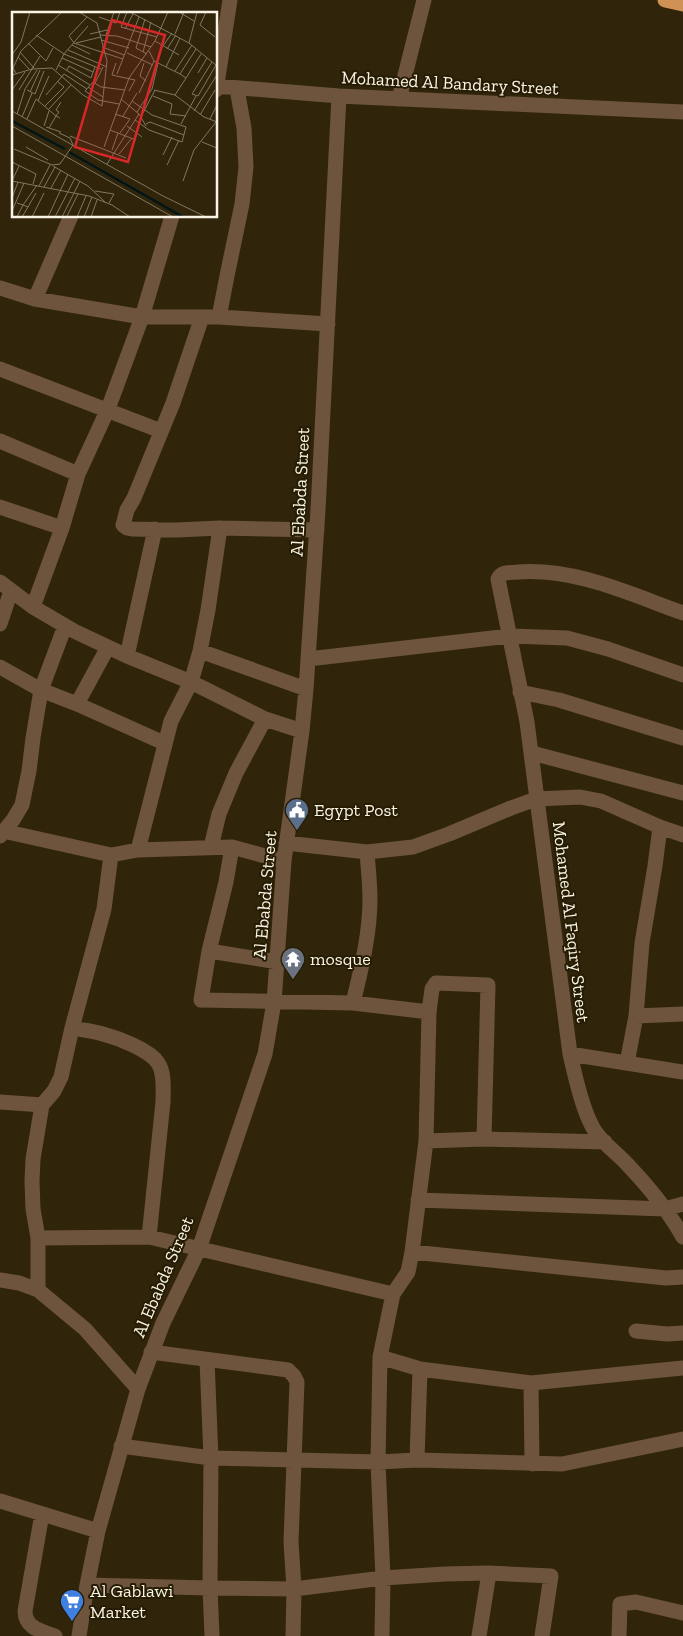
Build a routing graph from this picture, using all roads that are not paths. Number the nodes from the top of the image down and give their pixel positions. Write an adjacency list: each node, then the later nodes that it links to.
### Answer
1 (230, 0): 5 (street)
2 (424, 0): 9 (street)
3 (665, 0): 4 (highway)
4 (683, 4)
5 (218, 81)
6 (218, 88): 7 (street, Mohamed Al Bandary Street)
7 (237, 89): 8 (street, Mohamed Al Bandary Street); 17 (street)
8 (339, 96): 9 (street, Mohamed Al Bandary Street); 18 (street, Al Ebabda Street)
9 (400, 99): 10 (street, Mohamed Al Bandary Street)
10 (683, 112)
11 (69, 218): 14 (street)
12 (171, 218): 15 (street)
13 (0, 288): 14 (street)
14 (35, 300): 15 (street)
15 (142, 316): 16 (street); 20 (street)
16 (202, 317): 17 (street); 21 (street)
17 (219, 317): 18 (street)
18 (328, 324): 28 (street, Al Ebabda Street)
19 (0, 369): 20 (street)
20 (108, 409): 21 (street); 23 (street)
21 (161, 431): 27 (street)
22 (0, 441): 23 (street)
23 (78, 474): 25 (street)
24 (0, 507): 25 (street)
25 (62, 528): 30 (street)
26 (220, 528): 27 (street); 28 (street); 36 (street)
27 (155, 529): 37 (street)
28 (317, 530): 38 (street, Al Ebabda Street)
29 (5, 586): 30 (street); 32 (street)
30 (34, 607): 33 (street)
31 (683, 613): 34 (street, Mohamed Al Faqiry Street)
32 (0, 624)
33 (66, 626): 35 (street); 43 (street)
34 (510, 636): 38 (street); 40 (street); 44 (street, Mohamed Al Faqiry Street)
35 (108, 647): 37 (street); 45 (street)
36 (200, 651): 41 (street); 42 (street)
37 (126, 656): 41 (street)
38 (308, 659): 42 (street, Al Ebabda Street)
39 (0, 667): 43 (street)
40 (683, 675)
41 (191, 682): 46 (street); 49 (street)
42 (306, 689): 47 (street, Al Ebabda Street)
43 (41, 690): 45 (street); 54 (street)
44 (520, 692): 48 (street); 50 (street, Mohamed Al Faqiry Street)
45 (77, 704): 49 (street)
46 (265, 719): 47 (street); 57 (street)
47 (302, 731): 56 (street, Al Ebabda Street)
48 (683, 738)
49 (164, 743): 59 (street)
50 (532, 753): 51 (street); 52 (street, Mohamed Al Faqiry Street)
51 (683, 793)
52 (536, 799): 53 (street); 60 (street); 71 (street, Mohamed Al Faqiry Street)
53 (660, 827): 55 (street); 69 (street)
54 (2, 833): 61 (street)
55 (683, 835)
56 (286, 843): 60 (street); 62 (street, Al Ebabda Street)
57 (211, 847): 58 (street); 59 (street)
58 (232, 848): 62 (street); 63 (street)
59 (138, 850): 61 (street)
60 (367, 852): 66 (street)
61 (111, 856): 70 (street)
62 (284, 861): 64 (street, Al Ebabda Street)
63 (209, 950): 64 (street); 65 (street)
64 (278, 962): 65 (street, Al Ebabda Street)
65 (274, 1002): 66 (street); 85 (street, Al Ebabda Street)
66 (353, 1003): 67 (street)
67 (429, 1012): 76 (street); 77 (street)
68 (683, 1014): 69 (street)
69 (636, 1016): 72 (street)
70 (72, 1028): 75 (street); 84 (street)
71 (570, 1054): 72 (street); 78 (street, Mohamed Al Faqiry Street)
72 (627, 1063): 73 (street)
73 (683, 1072)
74 (0, 1102): 75 (street)
75 (42, 1105): 83 (street)
76 (484, 1139): 77 (street); 78 (street)
77 (426, 1141): 79 (street)
78 (604, 1142): 81 (street, Mohamed Al Faqiry Street)
79 (418, 1200): 81 (street); 86 (street)
80 (683, 1204): 81 (street)
81 (665, 1209): 82 (street, Mohamed Al Faqiry Street)
82 (683, 1237)
83 (38, 1238): 84 (street); 89 (street)
84 (149, 1238): 85 (street)
85 (199, 1249): 90 (street); 93 (street, Al Ebabda Street)
86 (412, 1252): 87 (street); 90 (street)
87 (683, 1277)
88 (0, 1280): 89 (street)
89 (38, 1290): 99 (street)
90 (393, 1294): 94 (street)
91 (636, 1331): 92 (street)
92 (683, 1333)
93 (151, 1352): 95 (street); 99 (street, Al Ebabda Street)
94 (380, 1357): 97 (street); 105 (street)
95 (208, 1360): 102 (street); 104 (street)
96 (683, 1368): 98 (street)
97 (420, 1369): 98 (street); 103 (street)
98 (531, 1383): 106 (street)
99 (138, 1389): 101 (street, Al Ebabda Street)
100 (683, 1440): 106 (street)
101 (121, 1446): 102 (street); 109 (street, Al Ebabda Street)
102 (211, 1458): 104 (street); 113 (street)
103 (417, 1460): 105 (street); 106 (street)
104 (294, 1461): 105 (street); 114 (street)
105 (378, 1462): 111 (street)
106 (532, 1464)
107 (0, 1501): 108 (street)
108 (42, 1514): 109 (street); 116 (street)
109 (98, 1531): 112 (street, Al Ebabda Street)
110 (489, 1573): 111 (street); 121 (street); 122 (street)
111 (383, 1578): 114 (street); 120 (street)
112 (87, 1585): 113 (street); 117 (street, Al Ebabda Street)
113 (210, 1588): 114 (street); 118 (street)
114 (294, 1589): 119 (street)
115 (683, 1613): 123 (street)
116 (55, 1636)
117 (79, 1636)
118 (212, 1636)
119 (293, 1636)
120 (382, 1636)
121 (479, 1636)
122 (542, 1636)
123 (619, 1636)

